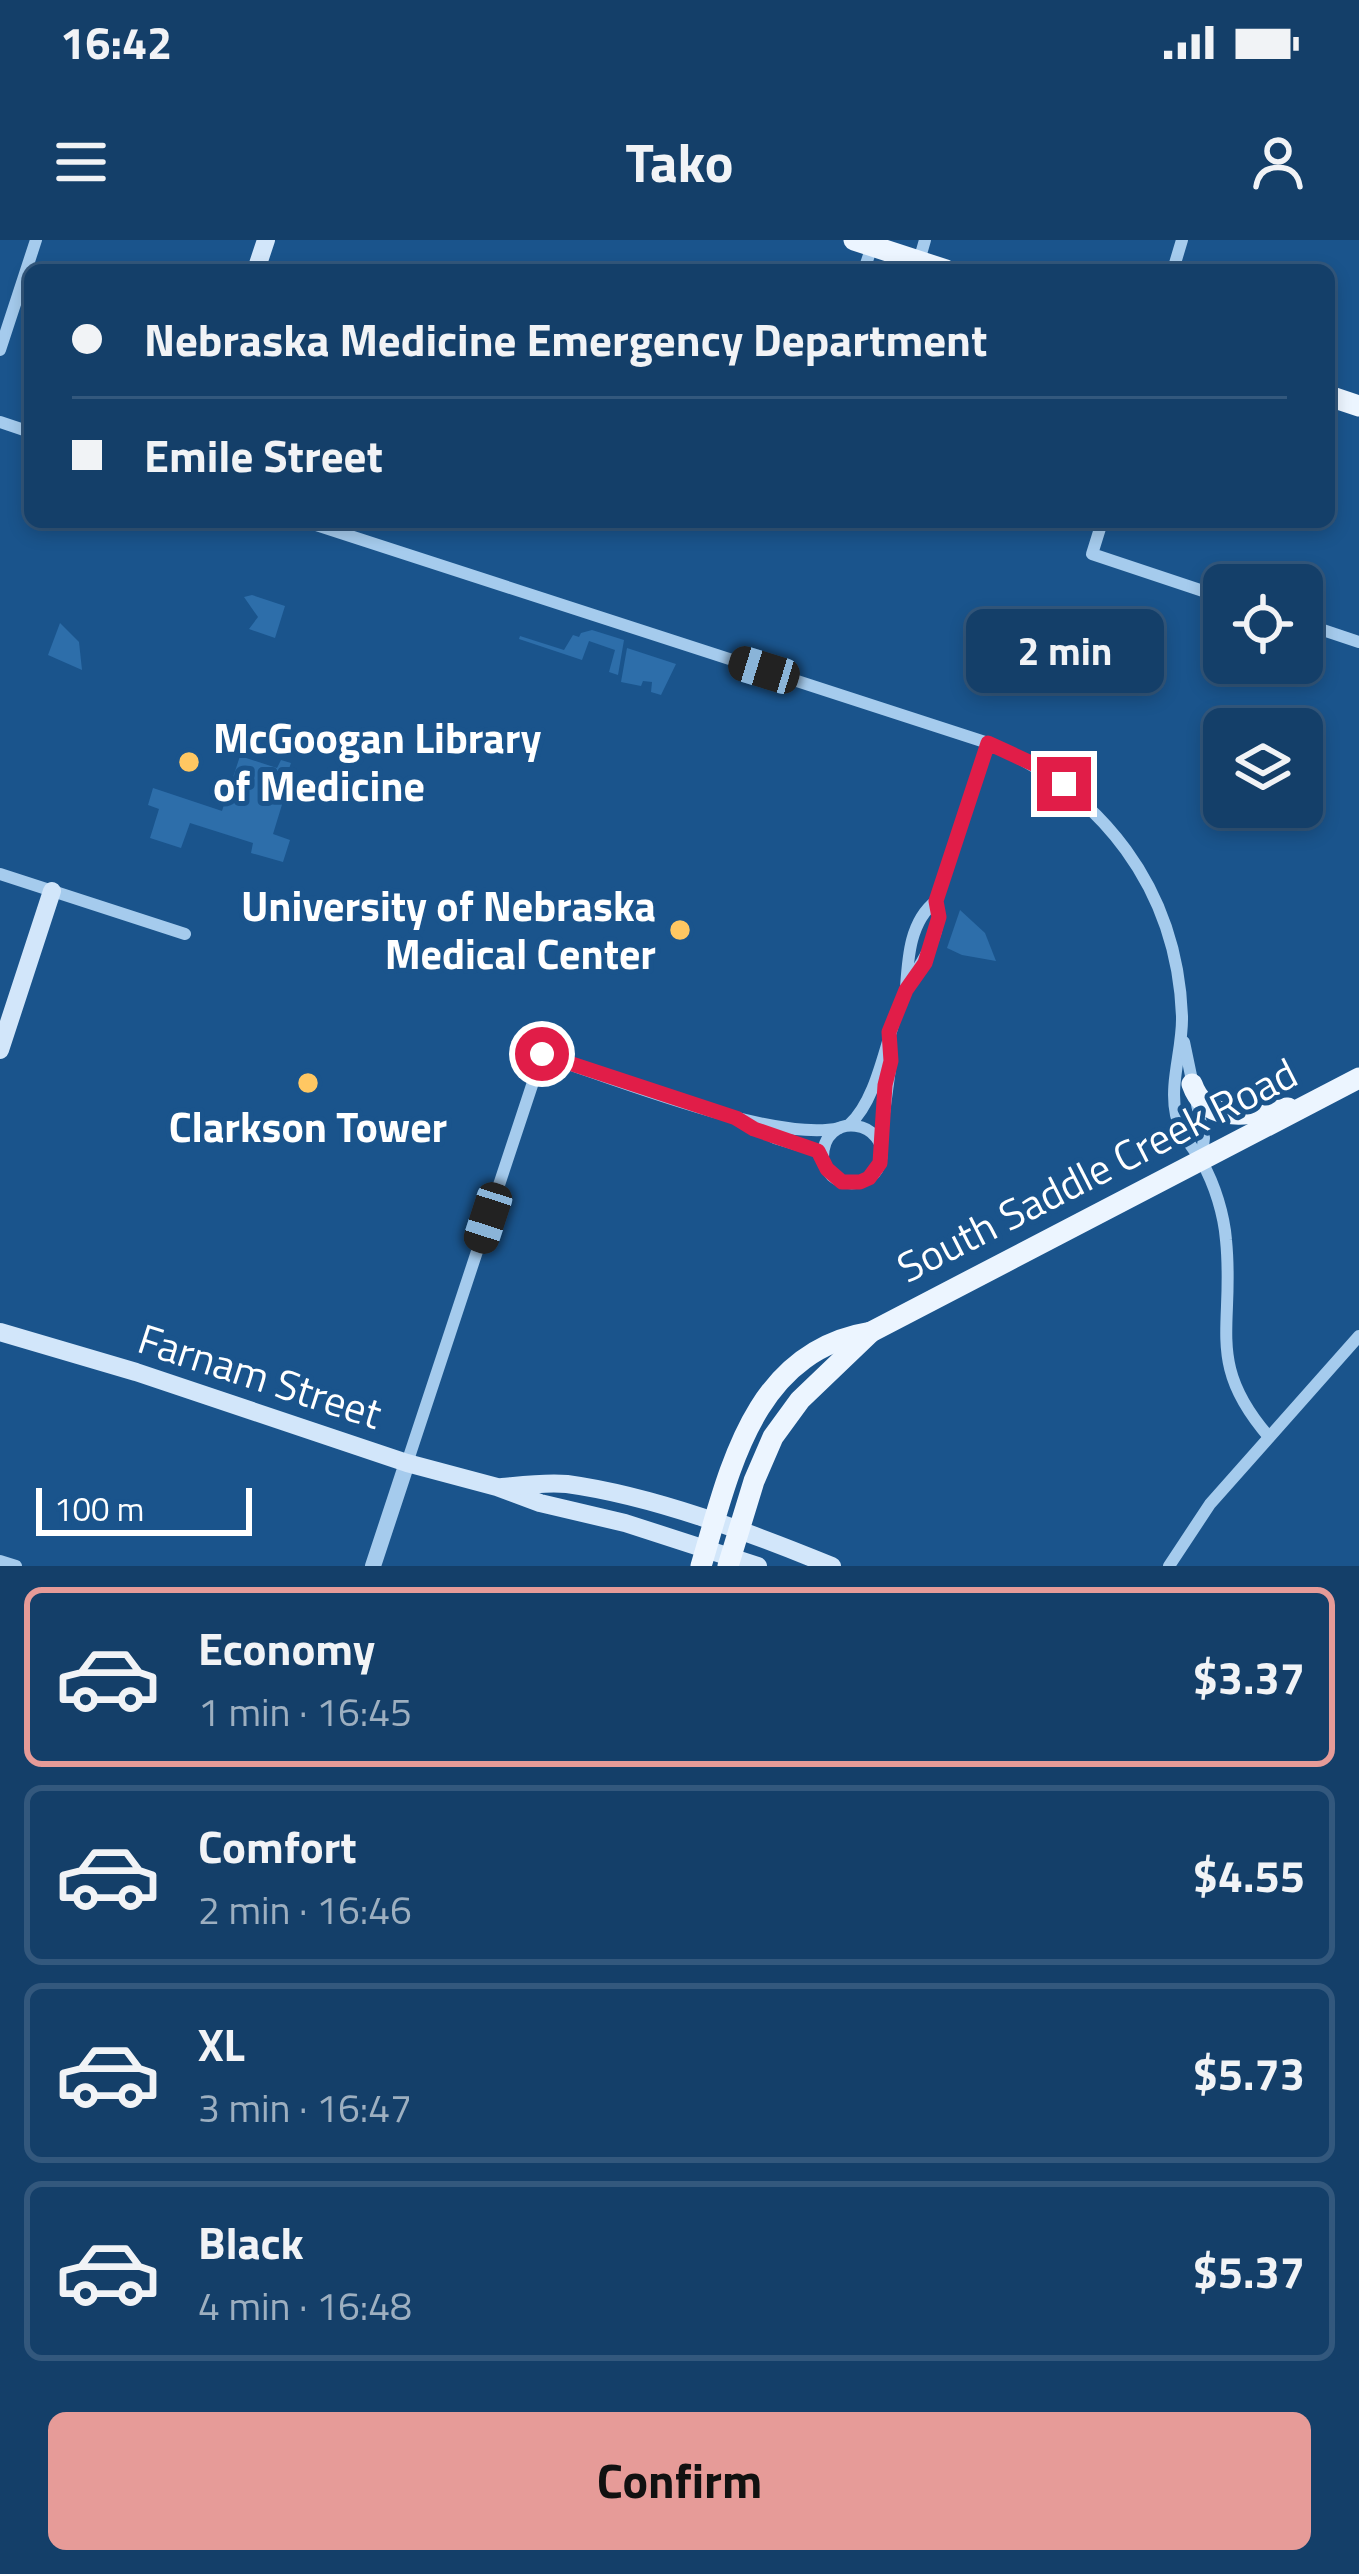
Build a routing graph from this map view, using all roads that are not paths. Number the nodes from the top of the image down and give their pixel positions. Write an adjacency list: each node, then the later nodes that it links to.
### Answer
1 (863, 243): 2 (main road)
2 (922, 250)
3 (24, 277): 4 (street)
4 (0, 350)
5 (325, 528): 10 (street)
6 (1100, 528): 7 (street)
7 (1203, 591)
8 (1323, 630): 9 (street)
9 (1359, 642)
10 (988, 743): 14 (street); 15 (street)
11 (0, 874): 12 (street)
12 (52, 891): 13 (street); 16 (main road)
13 (185, 934)
14 (1182, 1030): 18 (street); 24 (street)
15 (889, 1032): 21 (street); 22 (street)
16 (0, 1050)
17 (1359, 1078): 19 (main road, South Saddle Creek Road)
18 (1192, 1084): 19 (main road); 24 (street)
19 (1306, 1106): 24 (main road, South Saddle Creek Road)
20 (736, 1118): 21 (street); 23 (street); 29 (street)
21 (844, 1126): 22 (street); 23 (street)
22 (880, 1144): 23 (street)
23 (823, 1160)
24 (1202, 1161): 26 (main road, South Saddle Creek Road); 28 (street)
25 (0, 1332): 29 (main road, Farnam Street)
26 (872, 1332): 31 (main road, South Saddle Creek Road); 32 (main road, South Saddle Creek Road)
27 (1359, 1336): 28 (street)
28 (1269, 1437): 40 (street)
29 (407, 1463): 30 (main road, Farnam Street); 37 (street)
30 (497, 1487): 31 (main road, Farnam Street); 33 (main road, Farnam Street)
31 (713, 1523): 32 (main road, Farnam Street); 33 (main road, South Saddle Creek Road)
32 (739, 1531): 35 (main road, South Saddle Creek Road); 39 (main road, Farnam Street)
33 (703, 1558): 35 (main road, Farnam Street)
34 (0, 1561): 36 (street)
35 (729, 1562): 38 (main road, Farnam Street)
36 (16, 1566)
37 (373, 1566)
38 (758, 1566)
39 (832, 1566)
40 (1169, 1566)

